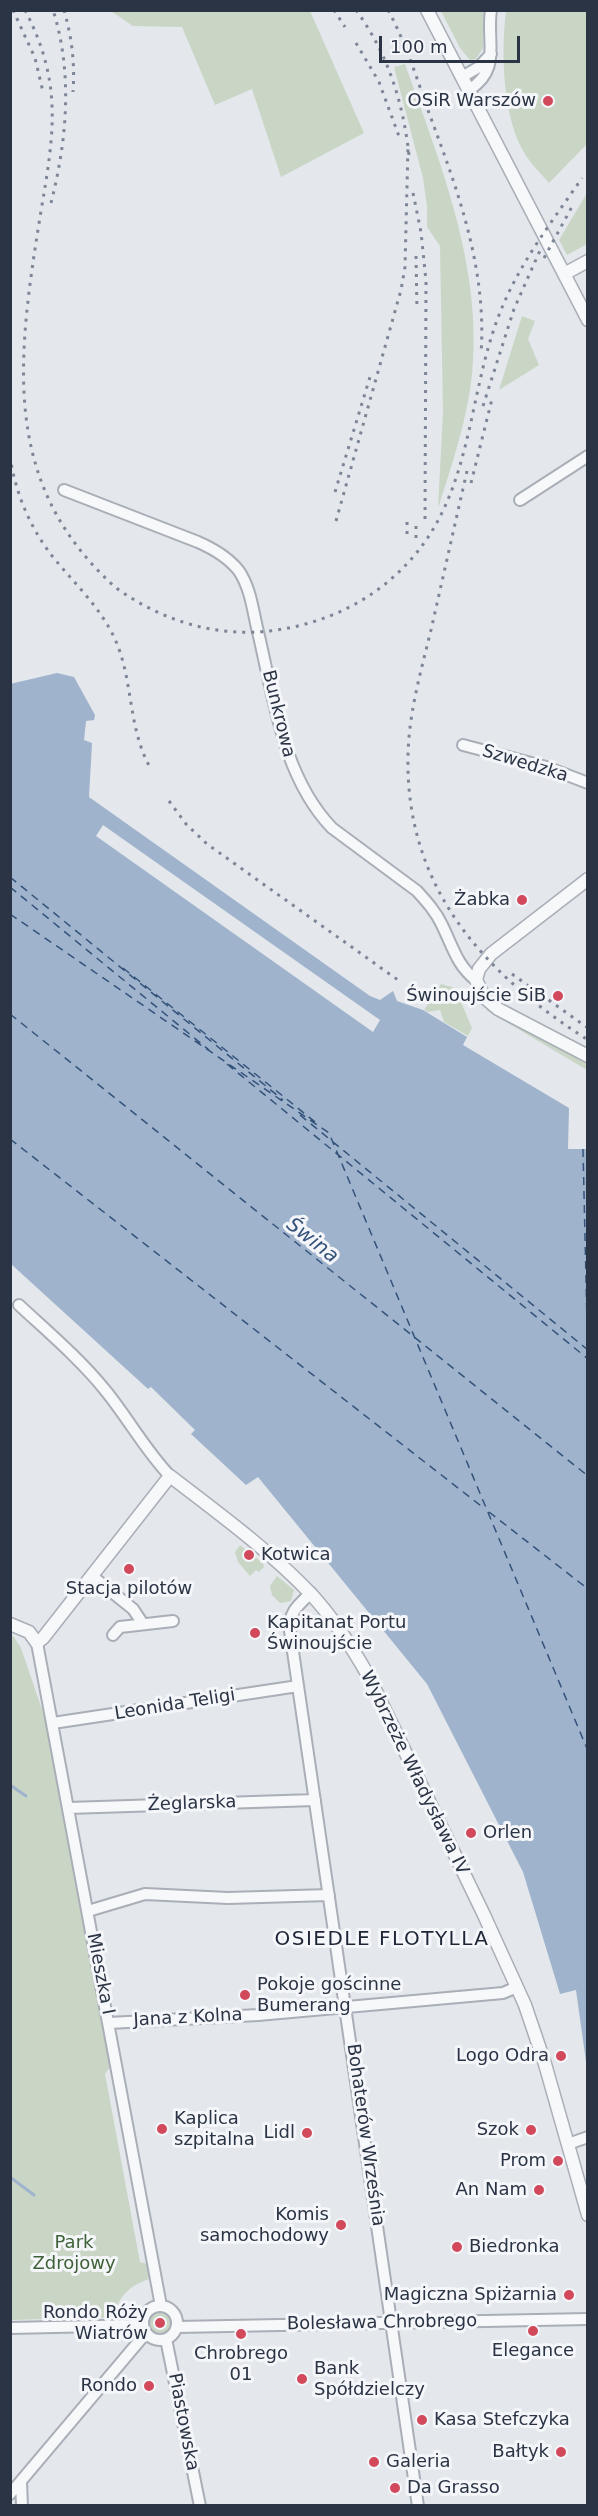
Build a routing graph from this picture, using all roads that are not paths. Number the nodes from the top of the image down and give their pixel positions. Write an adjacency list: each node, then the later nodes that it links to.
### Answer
1 (427, 10): 4 (street)
2 (491, 10): 3 (street)
3 (491, 54): 4 (street); 5 (street)
4 (462, 77): 5 (street)
5 (469, 90): 7 (street)
6 (588, 261): 7 (street)
7 (564, 274): 8 (street)
8 (588, 320)
9 (588, 456): 11 (street)
10 (64, 490): 15 (street, Bunkrowa)
11 (520, 500)
12 (462, 745): 13 (street, Szwedzka)
13 (588, 783)
14 (588, 879): 15 (street)
15 (476, 980): 16 (street)
16 (588, 1056)
17 (19, 1305): 18 (street, Wybrzeże Władysława IV)
18 (170, 1476): 19 (street); 20 (street, Wybrzeże Władysława IV)
19 (92, 1576): 23 (street); 25 (street)
20 (310, 1593): 26 (street, Bohaterów Września); 32 (street, Wybrzeże Władysława IV)
21 (173, 1621): 23 (street)
22 (10, 1624): 25 (street)
23 (143, 1624): 24 (street)
24 (113, 1635)
25 (37, 1643): 27 (street, Mieszka I)
26 (298, 1686): 27 (street, Leonida Teligi); 28 (street, Bohaterów Września)
27 (53, 1723): 29 (street, Mieszka I)
28 (315, 1800): 29 (street, Żeglarska); 30 (street, Bohaterów Września)
29 (68, 1808): 31 (street, Mieszka I)
30 (328, 1895): 31 (street); 33 (street, Bohaterów Września)
31 (88, 1911): 34 (street, Mieszka I)
32 (517, 1987): 33 (street, Jana z Kolna); 36 (street, Wybrzeże Władysława IV)
33 (347, 2007): 34 (street, Jana z Kolna); 40 (street, Bohaterów Września)
34 (109, 2023): 38 (street, Mieszka I)
35 (588, 2137): 36 (street)
36 (568, 2144): 37 (street, Wybrzeże Władysława IV)
37 (588, 2215)
38 (161, 2306): 41 (street); 43 (street)
39 (588, 2319): 40 (street, Bolesława Chrobrego)
40 (392, 2323): 41 (street, Bolesława Chrobrego); 49 (street, Bohaterów Września)
41 (177, 2327): 44 (street)
42 (10, 2328): 43 (street)
43 (145, 2329): 44 (street); 45 (street)
44 (166, 2339): 48 (street, Piastowska)
45 (21, 2482): 46 (street); 47 (street)
46 (10, 2494)
47 (22, 2505)
48 (200, 2505)
49 (418, 2505)

